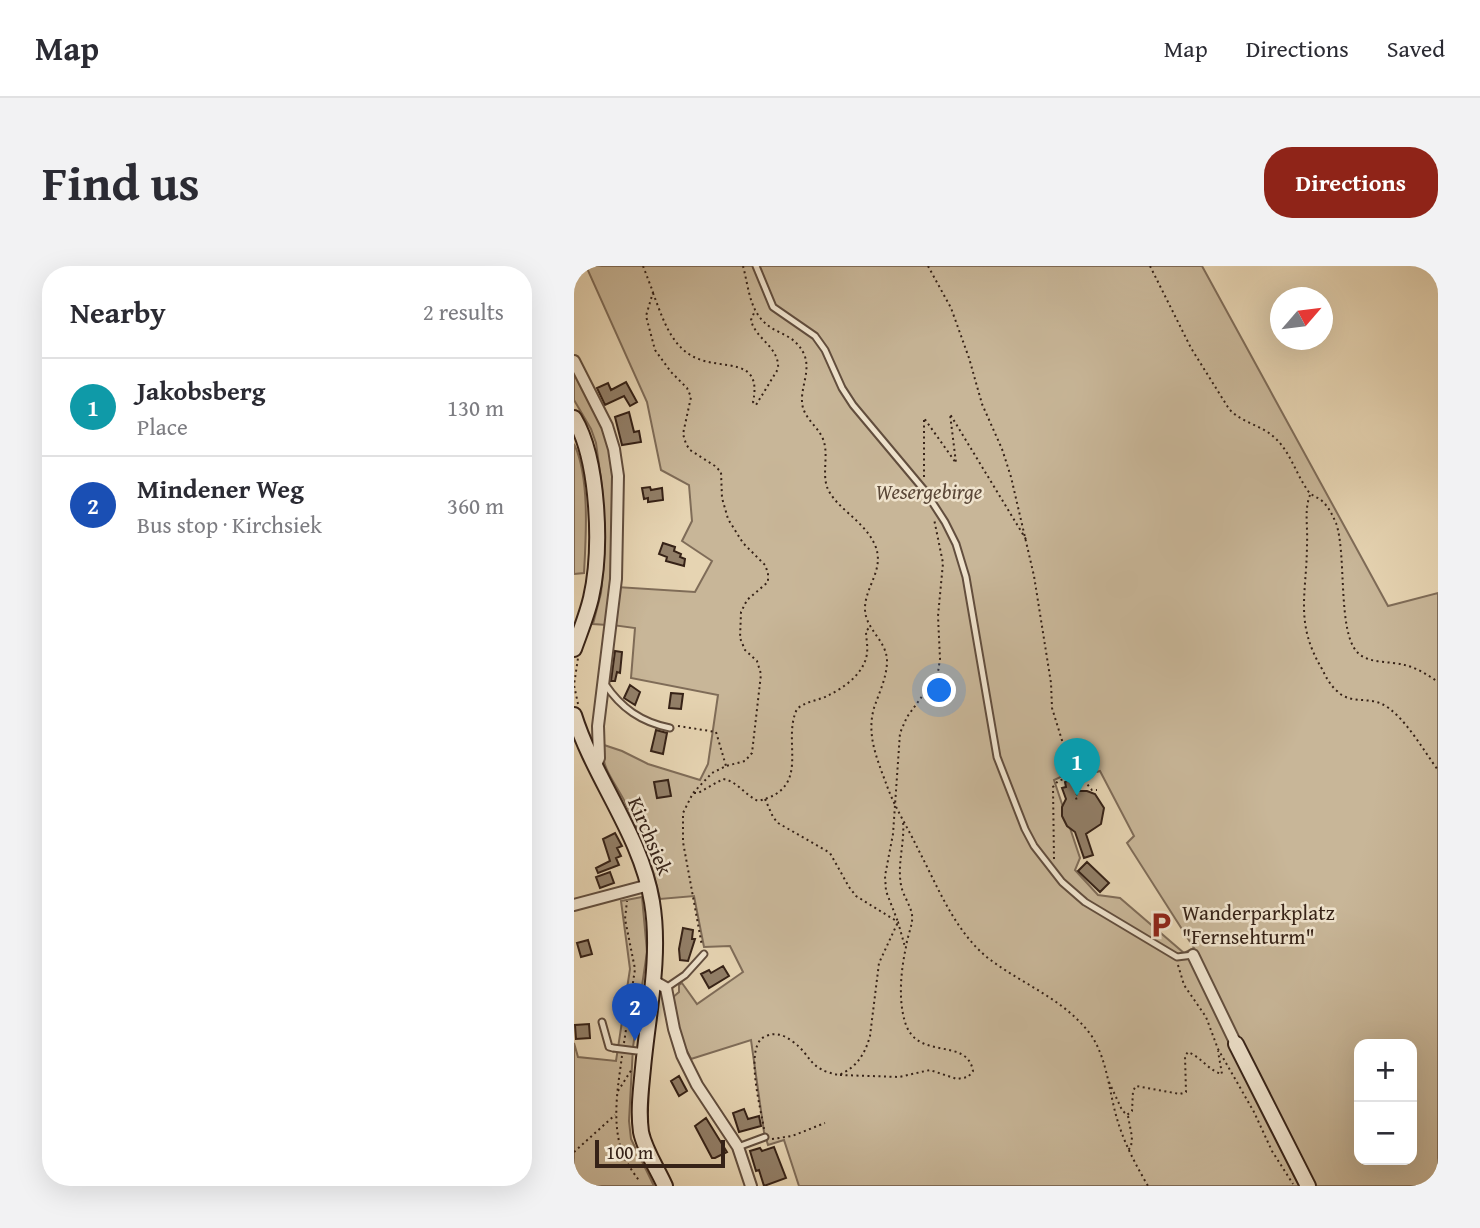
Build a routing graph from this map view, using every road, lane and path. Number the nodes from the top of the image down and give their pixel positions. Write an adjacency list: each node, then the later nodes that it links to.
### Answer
1 (643, 266): 6 (path)
2 (743, 266): 7 (path)
3 (756, 266): 11 (lane)
4 (928, 266): 14 (path)
5 (1150, 266): 12 (path)
6 (653, 292): 7 (path); 21 (path)
7 (755, 311): 15 (path)
8 (574, 361): 17 (street)
9 (574, 418): 10 (main road)
10 (579, 437): 16 (main road)
11 (925, 491): 14 (path); 38 (lane)
12 (1310, 494): 18 (path); 23 (path)
13 (932, 512): 29 (path)
14 (1027, 541): 24 (path)
15 (870, 628): 27 (path); 29 (path)
16 (574, 649)
17 (603, 681): 20 (lane); 22 (street)
18 (1438, 682)
19 (574, 715): 22 (main road, Kirchsiek)
20 (670, 728): 21 (path)
21 (726, 766): 26 (path)
22 (595, 767): 32 (main road, Kirchsiek)
23 (1438, 770)
24 (1072, 776): 25 (path); 28 (path); 31 (path)
25 (1097, 790)
26 (692, 793): 27 (path); 36 (path)
27 (765, 799): 34 (path)
28 (1072, 800)
29 (895, 805): 30 (path); 34 (path)
30 (903, 820): 35 (path); 48 (path)
31 (1056, 863)
32 (642, 886): 33 (street); 39 (main road, Kirchsiek); 42 (path)
33 (574, 905)
34 (898, 922): 35 (path); 47 (path)
35 (905, 948): 47 (path)
36 (704, 954): 40 (lane)
37 (1193, 955): 38 (lane); 43 (street)
38 (1178, 957): 44 (path)
39 (652, 980): 40 (street); 45 (main road, Kirchsiek)
40 (666, 988): 54 (street)
41 (602, 1022): 45 (lane, bridge)
42 (624, 1042)
43 (1236, 1044): 62 (main road)
44 (1217, 1049): 51 (path); 61 (path)
45 (641, 1052): 49 (path); 58 (main road, Kirchsiek)
46 (622, 1055): 49 (path)
47 (839, 1075): 53 (path)
48 (1107, 1078): 51 (path); 55 (path)
49 (618, 1092): 50 (path)
50 (617, 1114): 56 (path); 57 (path)
51 (1127, 1115): 55 (path)
52 (825, 1123): 53 (path)
53 (765, 1137): 54 (lane)
54 (738, 1147): 59 (street)
55 (1128, 1150): 60 (path)
56 (574, 1152)
57 (639, 1182)
58 (664, 1186)
59 (751, 1186)
60 (1147, 1186)
61 (1294, 1186)
62 (1308, 1186)

